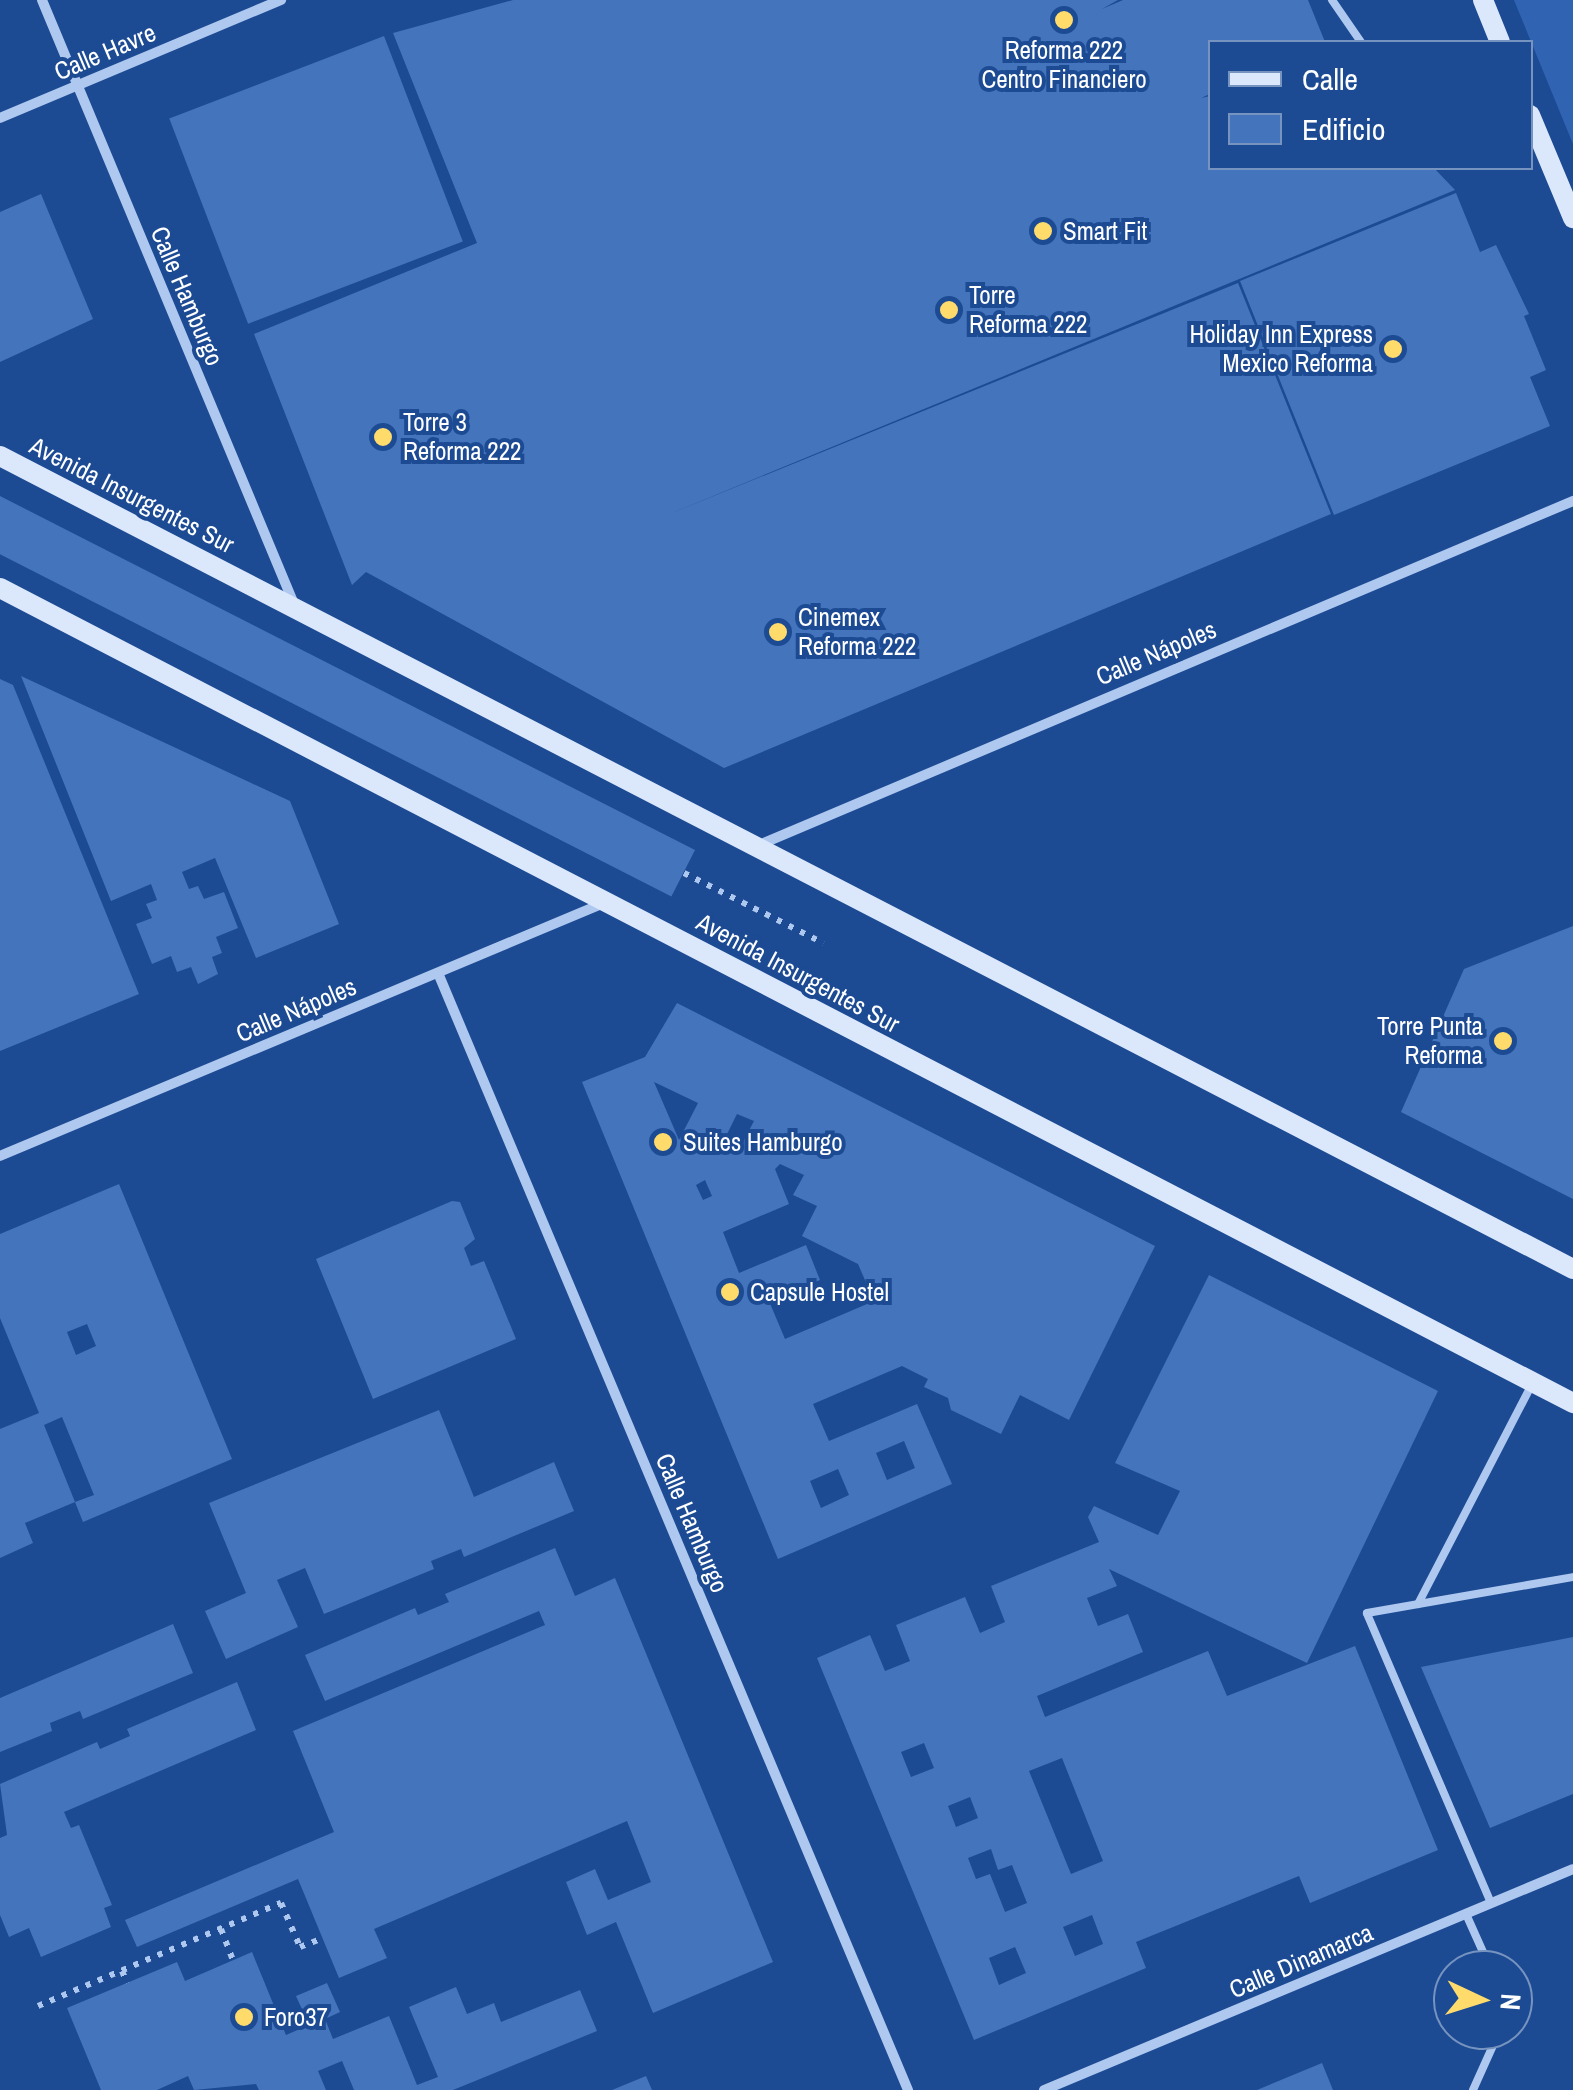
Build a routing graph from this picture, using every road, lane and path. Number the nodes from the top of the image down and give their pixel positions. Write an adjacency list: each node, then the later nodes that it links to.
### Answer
1 (42, 0): 7 (street, Calle Hamburgo)
2 (282, 0): 7 (street, Calle Havre)
3 (1332, 0): 5 (lane)
4 (1483, 0): 6 (main road)
5 (1360, 40)
6 (1499, 40)
7 (77, 86): 8 (street, Calle Havre); 14 (street, Calle Hamburgo)
8 (0, 118)
9 (1533, 123): 10 (main road)
10 (1573, 218)
11 (0, 456): 14 (main road, Avenida Insurgentes Sur)
12 (1573, 500): 15 (street, Calle Nápoles)
13 (0, 588): 17 (main road, Avenida Insurgentes Sur)
14 (295, 608): 15 (main road, Avenida Insurgentes Sur)
15 (757, 846): 21 (main road, Avenida Insurgentes Sur)
16 (684, 873): 18 (path)
17 (607, 902): 19 (street, Calle Nápoles); 22 (main road, Avenida Insurgentes Sur)
18 (823, 943)
19 (438, 973): 20 (street, Calle Nápoles); 37 (street, Calle Hamburgo)
20 (0, 1156)
21 (1573, 1269)
22 (1533, 1382): 23 (main road, Avenida Insurgentes Sur); 25 (lane)
23 (1573, 1403)
24 (1573, 1577): 25 (lane)
25 (1418, 1604): 27 (lane)
26 (1573, 1869): 27 (street, Calle Dinamarca)
27 (1492, 1903): 28 (street, Calle Dinamarca)
28 (1466, 1914): 31 (lane); 38 (street, Calle Dinamarca)
29 (221, 1928): 30 (path); 32 (path); 33 (path)
30 (323, 1938)
31 (1482, 1950)
32 (234, 1960)
33 (122, 1970): 34 (path); 35 (path)
34 (127, 1983)
35 (38, 2006)
36 (1491, 2050): 39 (lane)
37 (908, 2090)
38 (1044, 2090)
39 (1473, 2090)

